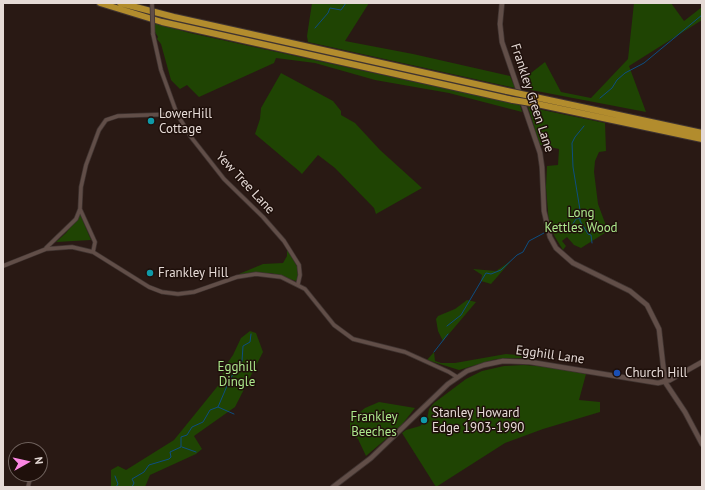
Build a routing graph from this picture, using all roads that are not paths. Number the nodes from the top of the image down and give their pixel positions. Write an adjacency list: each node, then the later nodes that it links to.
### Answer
1 (100, 3): 7 (highway, bridge)
2 (120, 3): 6 (highway, bridge)
3 (152, 3): 5 (street, Yew Tree Lane, bridge)
4 (502, 3): 15 (street, Frankley Green Lane)
5 (177, 114): 8 (street); 12 (street, Yew Tree Lane)
6 (702, 133)
7 (702, 139)
8 (80, 209): 9 (street); 10 (street)
9 (46, 249): 10 (street); 11 (street)
10 (93, 252): 12 (street)
11 (3, 266)
12 (298, 284): 14 (street)
13 (702, 362): 15 (street)
14 (457, 377): 15 (street, Egghill Lane); 17 (street, Egghill Lane)
15 (665, 382): 16 (street)
16 (702, 444)
17 (333, 487)

